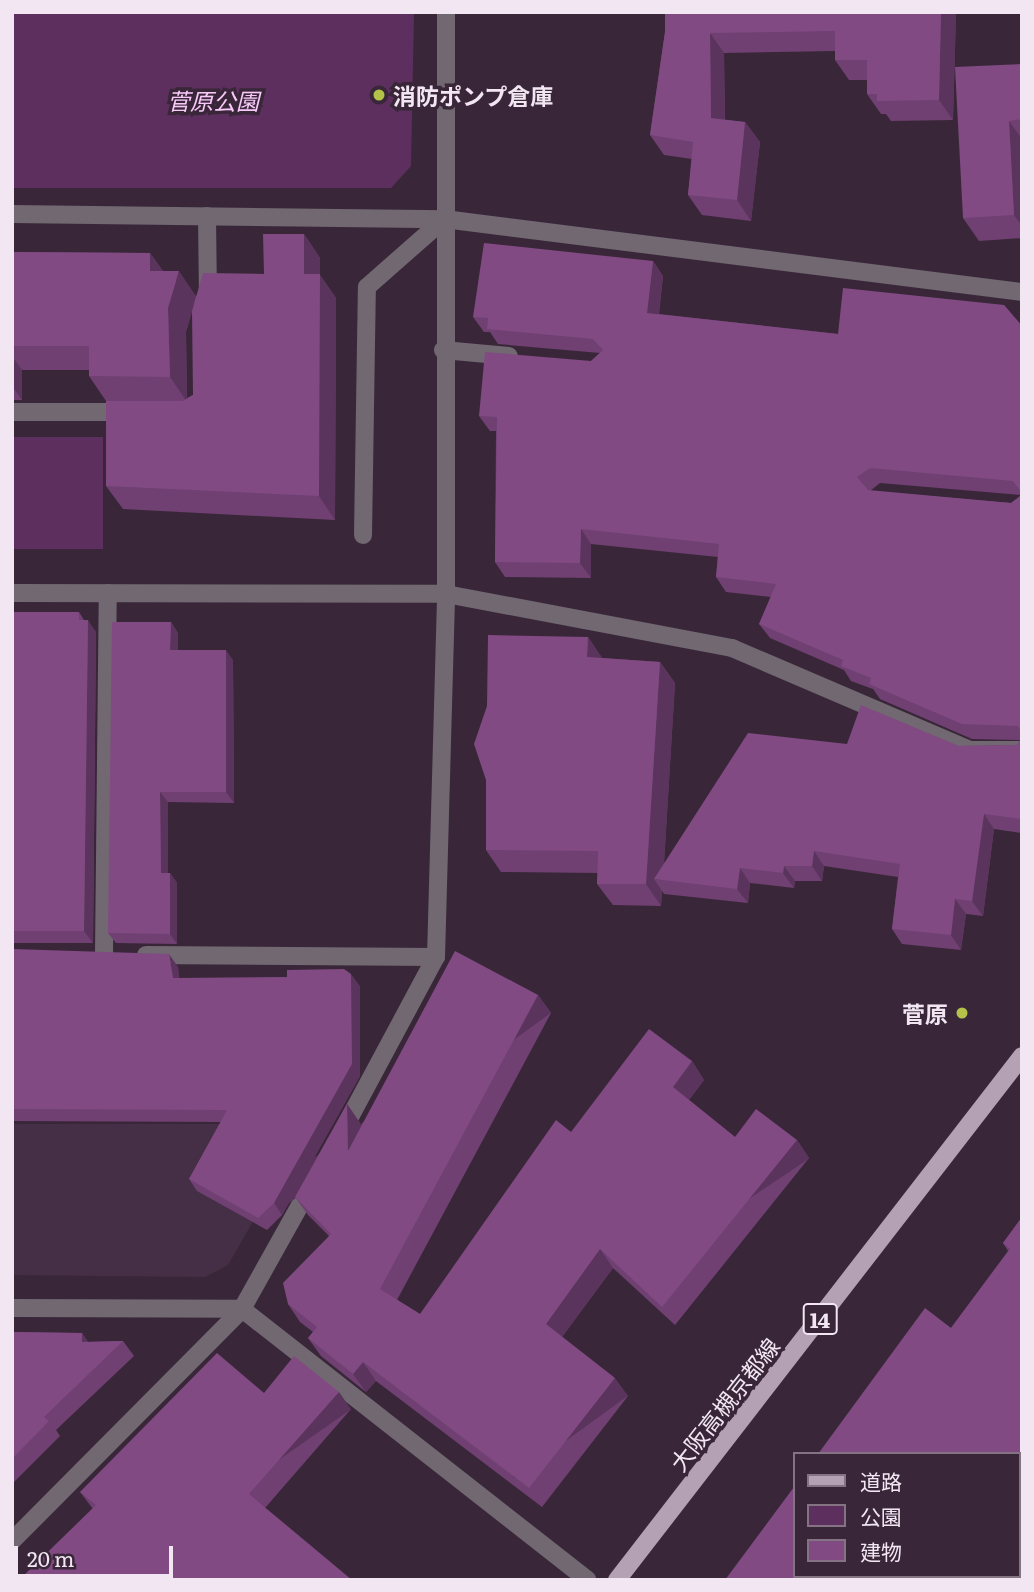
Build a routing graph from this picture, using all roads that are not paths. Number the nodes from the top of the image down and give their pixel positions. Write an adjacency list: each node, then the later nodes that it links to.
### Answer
1 (446, 12): 4 (street)
2 (12, 214): 3 (street)
3 (207, 216): 4 (street); 6 (street)
4 (444, 219): 5 (street); 7 (street); 11 (street)
5 (1022, 292)
6 (202, 321)
7 (443, 350): 8 (street); 14 (street)
8 (536, 359)
9 (12, 412): 10 (street)
10 (146, 412)
11 (363, 535)
12 (12, 593): 13 (street)
13 (108, 593): 14 (street); 17 (street)
14 (446, 593): 15 (street); 18 (street)
15 (1022, 750)
16 (78, 954): 17 (street)
17 (118, 955): 18 (street)
18 (436, 957): 21 (street)
19 (1022, 1056): 24 (main road, 大阪高槻京都線 / 14)
20 (12, 1308): 21 (street)
21 (242, 1309): 22 (street); 23 (street)
22 (12, 1541)
23 (587, 1580)
24 (617, 1580)

